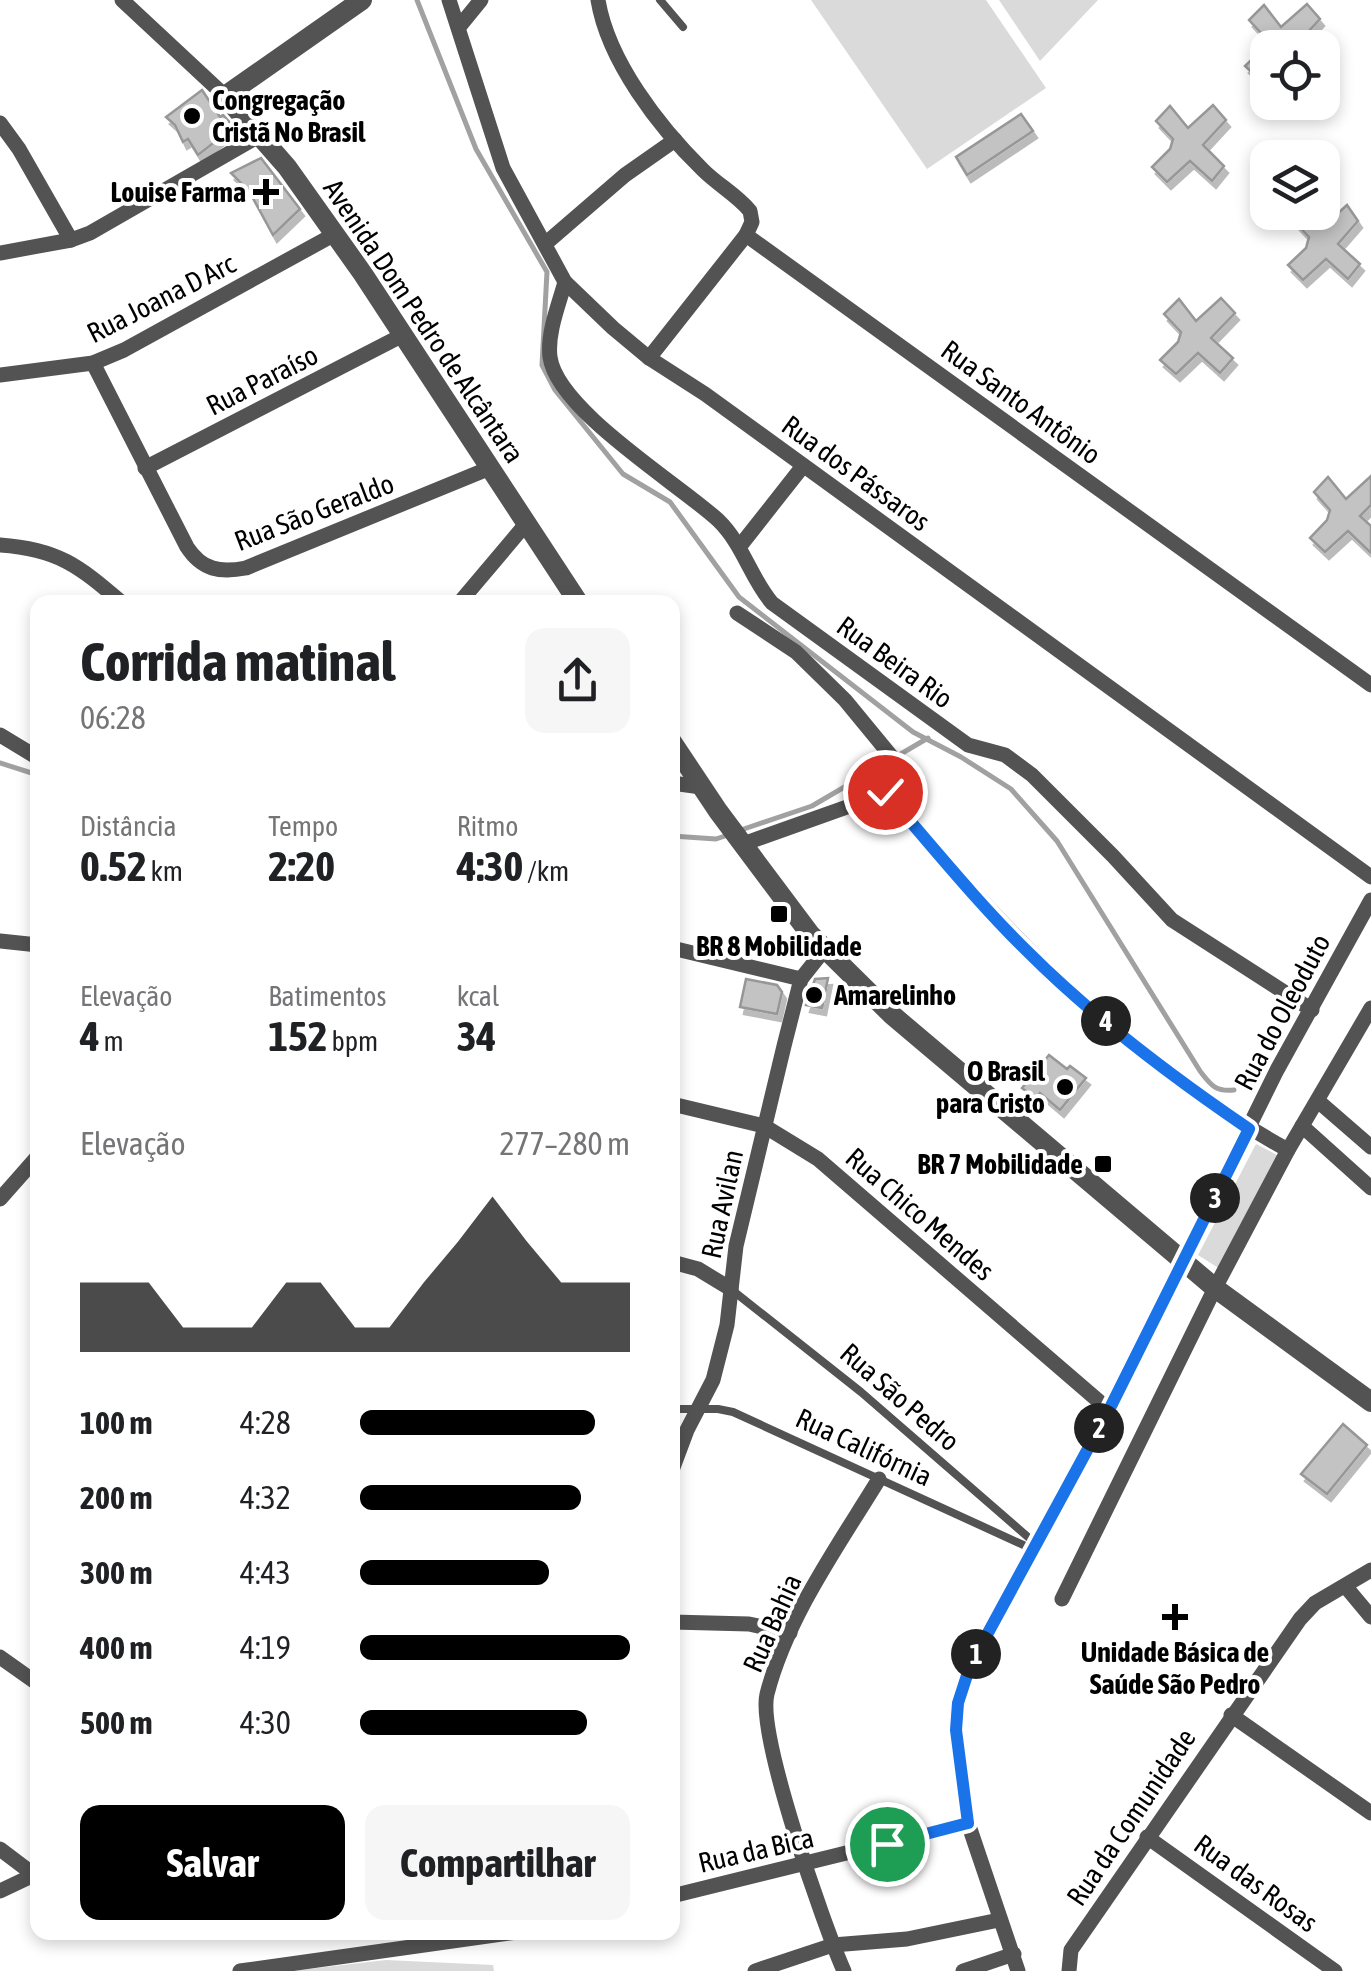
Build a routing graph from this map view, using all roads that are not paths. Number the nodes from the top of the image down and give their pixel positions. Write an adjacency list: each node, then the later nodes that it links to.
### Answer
1 (122, 0): 9 (street, Avenida Dom Pedro de Alcântara)
2 (362, 0): 9 (street)
3 (450, 0): 7 (street, Rua dos Pássaros)
4 (481, 0): 7 (street)
5 (598, 0): 12 (street)
6 (660, 0): 8 (lane)
7 (459, 27): 16 (street, Rua dos Pássaros)
8 (683, 27)
9 (225, 96): 11 (street, Avenida Dom Pedro de Alcântara)
10 (0, 123): 15 (street)
11 (259, 136): 13 (street, Avenida Dom Pedro de Alcântara); 15 (street)
12 (676, 140): 14 (street); 16 (street)
13 (335, 234): 19 (street, Avenida Dom Pedro de Alcântara); 21 (street, Rua Joana D Arc)
14 (746, 235): 20 (street); 33 (street, Rua Santo Antônio)
15 (71, 240): 17 (street)
16 (545, 244): 18 (street, Rua dos Pássaros)
17 (0, 253)
18 (565, 282): 20 (street, Rua dos Pássaros); 28 (street, Rua Beira Rio)
19 (402, 336): 24 (street, Rua Paraíso); 25 (street, Avenida Dom Pedro de Alcântara)
20 (649, 358): 23 (street, Rua dos Pássaros)
21 (93, 363): 22 (street, Rua Joana D Arc); 24 (street, Rua São Geraldo)
22 (0, 375)
23 (803, 466): 28 (street); 41 (street, Rua dos Pássaros)
24 (145, 468): 25 (street, Rua São Geraldo)
25 (490, 468): 26 (street, Avenida Dom Pedro de Alcântara)
26 (525, 524): 30 (street); 31 (street, Avenida Dom Pedro de Alcântara)
27 (0, 545): 29 (street)
28 (740, 546): 49 (street, Rua Beira Rio)
29 (112, 595)
30 (466, 595)
31 (573, 595)
32 (737, 613): 39 (street)
33 (1371, 685)
34 (0, 735): 35 (street)
35 (30, 753)
36 (680, 754): 38 (street)
37 (680, 784): 38 (street)
38 (701, 787): 40 (street)
39 (885, 792): 40 (street); 54 (street)
40 (739, 840): 46 (street)
41 (1371, 878)
42 (1371, 900): 49 (street, Rua do Oleoduto)
43 (0, 941): 44 (street)
44 (30, 944)
45 (680, 950): 47 (street)
46 (824, 950): 47 (street, Rua Avilan); 60 (street)
47 (801, 979): 52 (street, Rua Avilan)
48 (1371, 1008): 50 (street)
49 (1312, 1010): 54 (street, Rua do Oleoduto)
50 (1318, 1101): 53 (street); 55 (street)
51 (680, 1106): 52 (street, Rua Chico Mendes)
52 (764, 1126): 63 (street, Rua Avilan); 67 (street, Rua Chico Mendes)
53 (1302, 1126): 56 (street); 58 (street)
54 (1249, 1129): 56 (street); 60 (street, Rua do Oleoduto)
55 (1371, 1147)
56 (1288, 1150): 62 (street)
57 (30, 1165): 59 (street)
58 (1371, 1188)
59 (0, 1199)
60 (1184, 1261): 62 (street); 67 (street, Rua do Oleoduto)
61 (680, 1264): 63 (street)
62 (1215, 1288): 64 (street); 73 (street)
63 (731, 1289): 66 (street, Rua Avilan); 70 (lane, Rua São Pedro)
64 (1371, 1402)
65 (680, 1409): 66 (lane, Rua Califórnia)
66 (698, 1409): 68 (street, Rua Avilan); 69 (lane, Rua Califórnia)
67 (1109, 1410): 70 (street, Rua do Oleoduto)
68 (680, 1451)
69 (879, 1479): 70 (lane, Rua Califórnia); 76 (street, Rua Bahia)
70 (1034, 1546): 81 (street, Rua do Oleoduto)
71 (1371, 1570): 72 (street, Rua da Comunidade)
72 (1346, 1587): 74 (street); 79 (street, Rua da Comunidade)
73 (1062, 1599)
74 (1371, 1618)
75 (680, 1622): 76 (street)
76 (790, 1633): 84 (street, Rua Bahia)
77 (0, 1657): 78 (street)
78 (30, 1678)
79 (1231, 1715): 80 (street); 82 (street, Rua da Comunidade)
80 (1371, 1813)
81 (968, 1823): 84 (street, Rua da Bica); 89 (street, Rua do Oleoduto)
82 (1147, 1838): 97 (street, Rua da Comunidade); 98 (street, Rua das Rosas)
83 (0, 1850): 85 (street)
84 (806, 1864): 88 (street, Rua da Bica); 91 (street, Rua Bahia)
85 (30, 1870)
86 (30, 1875): 87 (street)
87 (0, 1890)
88 (680, 1894)
89 (1000, 1920): 91 (street); 92 (street, Rua do Oleoduto)
90 (461, 1940): 93 (street)
91 (832, 1945): 94 (street); 95 (street, Rua Bahia)
92 (1016, 1963): 96 (street)
93 (244, 1971)
94 (755, 1971)
95 (844, 1971)
96 (963, 1971)
97 (1069, 1971)
98 (1334, 1971)

